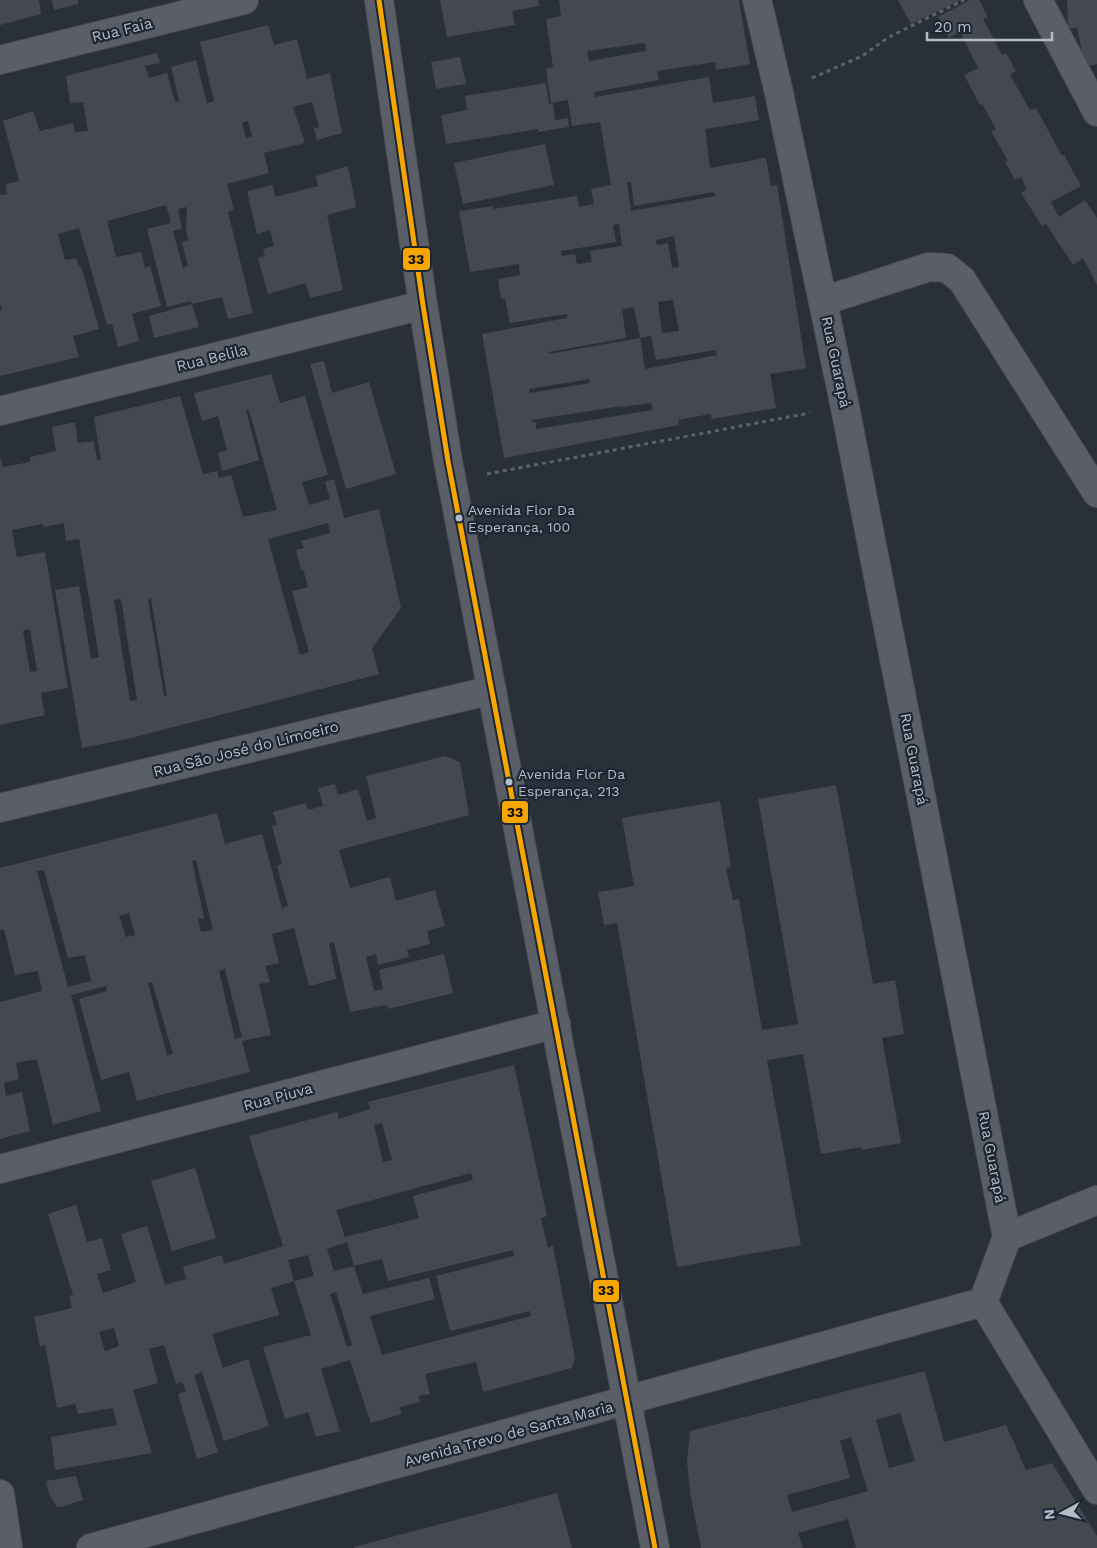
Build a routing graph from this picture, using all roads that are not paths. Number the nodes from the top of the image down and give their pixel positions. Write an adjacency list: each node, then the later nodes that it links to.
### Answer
1 (244, 0): 5 (street, Rua Faia)
2 (380, 0): 8 (street)
3 (757, 0): 7 (street, Rua Guarapá)
4 (1038, 0): 6 (street)
5 (0, 60)
6 (1097, 112)
7 (823, 301): 10 (street); 16 (street, Rua Guarapá)
8 (423, 305): 9 (street, Rua Belila); 11 (street)
9 (0, 411)
10 (1097, 493)
11 (492, 690): 12 (street, Rua São José do Limoeiro); 13 (street)
12 (0, 808)
13 (556, 1024): 14 (street, Rua Piuva); 18 (street)
14 (0, 1170)
15 (1097, 1200): 16 (street)
16 (1008, 1237): 17 (street)
17 (984, 1302): 18 (street, Avenida Trevo de Santa Maria); 19 (street)
18 (627, 1401): 22 (street, Avenida Trevo de Santa Maria); 23 (street)
19 (1097, 1490)
20 (0, 1494): 21 (street)
21 (8, 1548)
22 (91, 1548)
23 (655, 1548)

